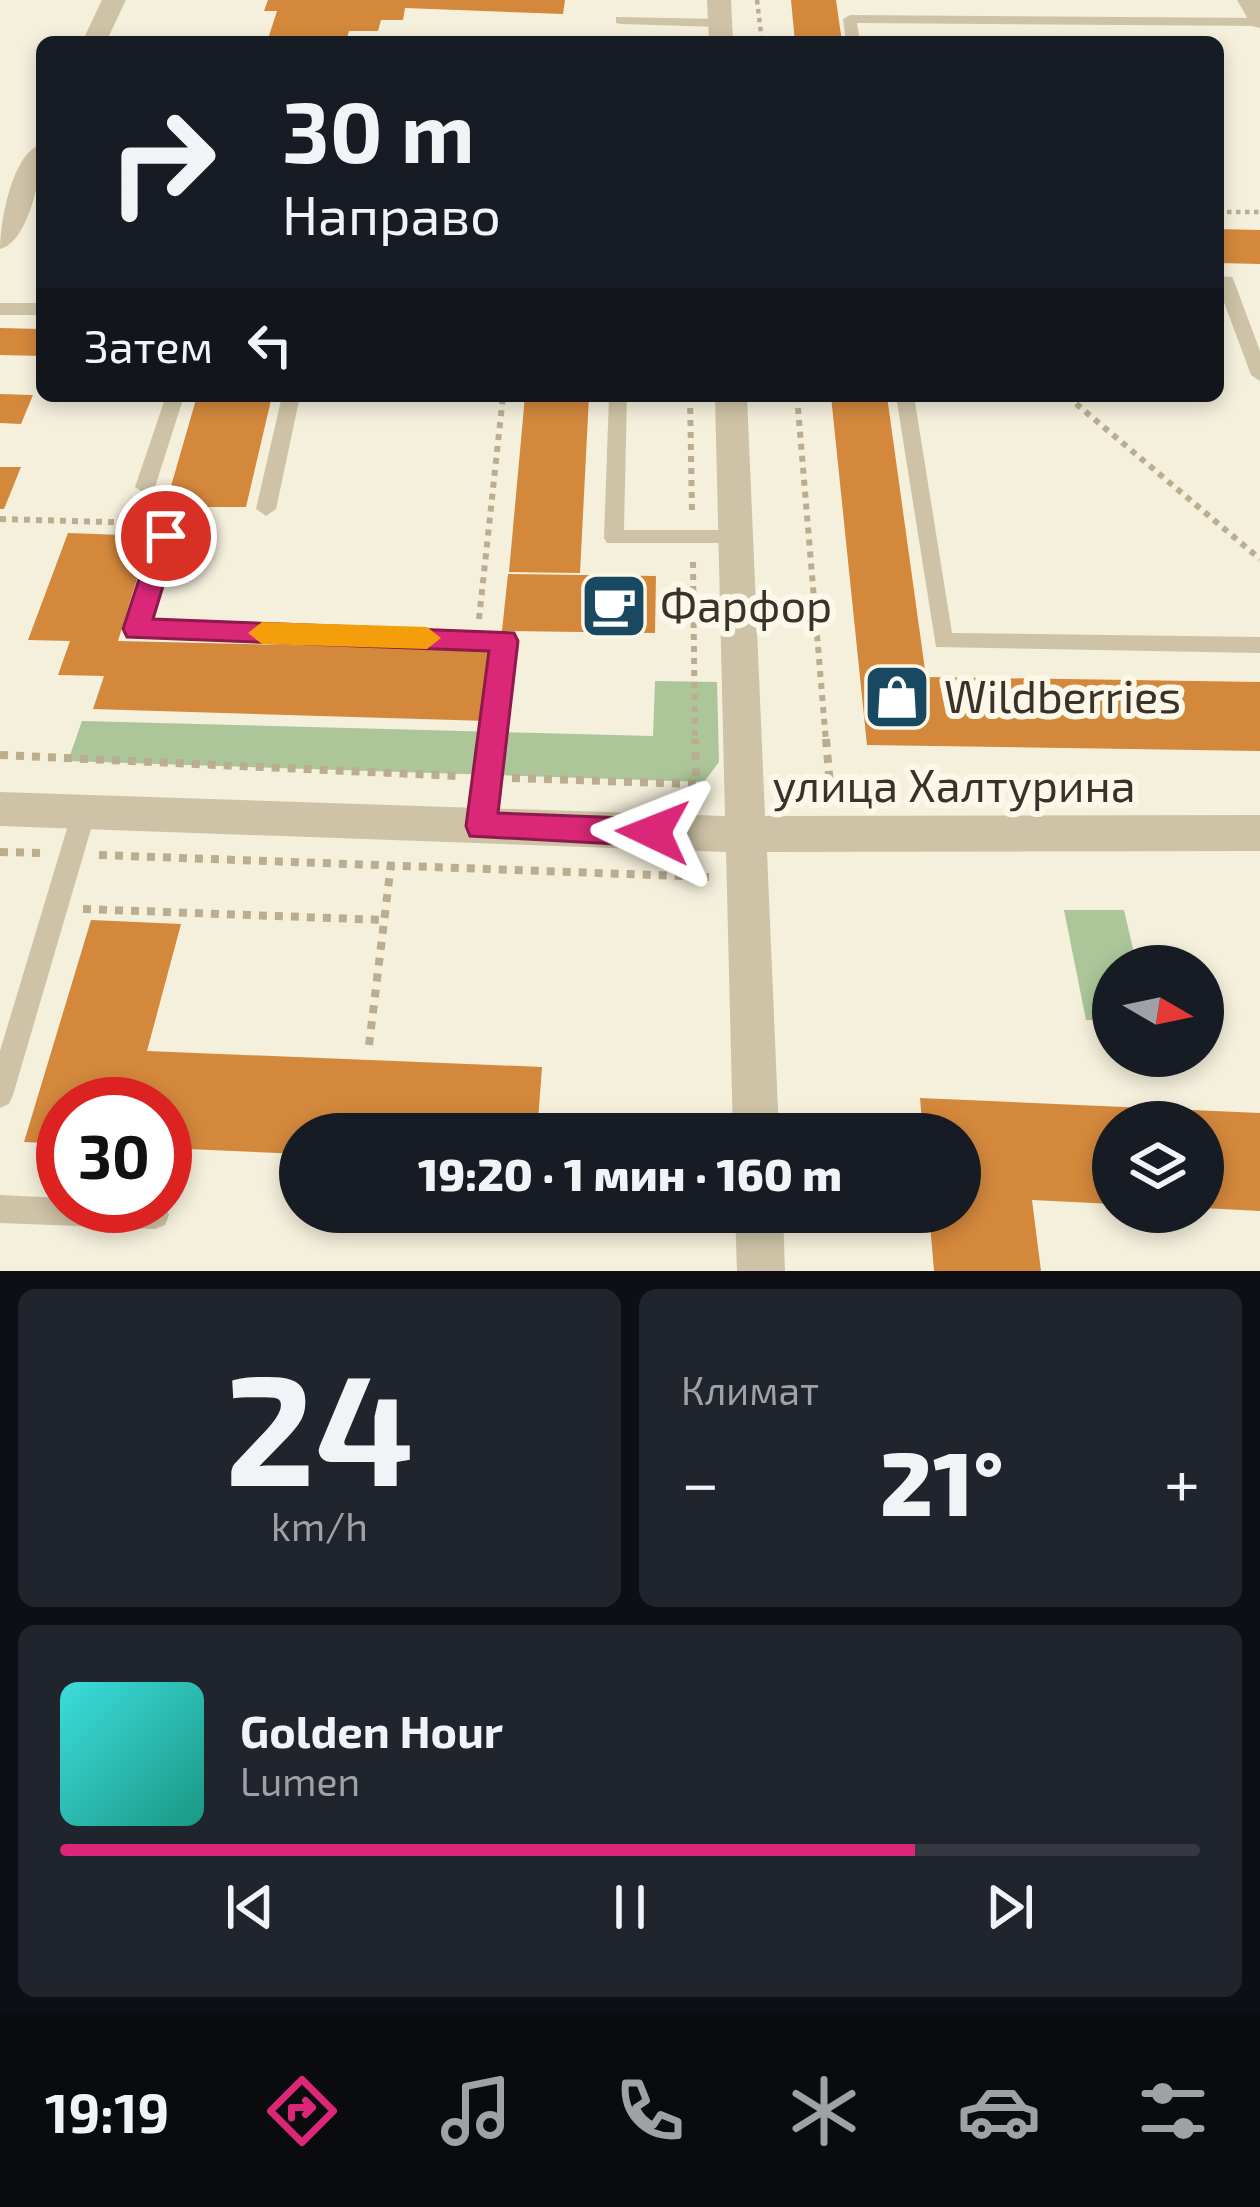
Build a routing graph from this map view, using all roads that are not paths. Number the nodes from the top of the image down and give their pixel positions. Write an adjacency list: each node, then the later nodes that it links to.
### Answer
1 (114, 0): 6 (street)
2 (1249, 0): 4 (street)
3 (621, 20): 5 (lane)
4 (1260, 21): 7 (lane)
5 (720, 22)
6 (97, 36)
7 (852, 36)
8 (36, 168): 9 (street)
9 (0, 240)
10 (1224, 281): 13 (lane)
11 (0, 309): 12 (lane)
12 (36, 310)
13 (1260, 375)
14 (173, 402): 19 (lane)
15 (291, 402): 20 (lane)
16 (618, 402): 22 (lane)
17 (731, 402): 22 (street)
18 (906, 402): 23 (lane)
19 (145, 488)
20 (266, 509)
21 (166, 536): 26 (lane)
22 (735, 538): 28 (street)
23 (1260, 645)
24 (0, 809): 25 (street, улица Халтурина)
25 (84, 812): 26 (street, улица Халтурина); 29 (lane)
26 (481, 826): 28 (street, улица Халтурина)
27 (1260, 833): 28 (street, улица Халтурина)
28 (748, 835): 30 (street)
29 (0, 1095)
30 (755, 1113)
31 (0, 1208): 32 (lane)
32 (36, 1210)
33 (759, 1233): 34 (street)
34 (760, 1271)

